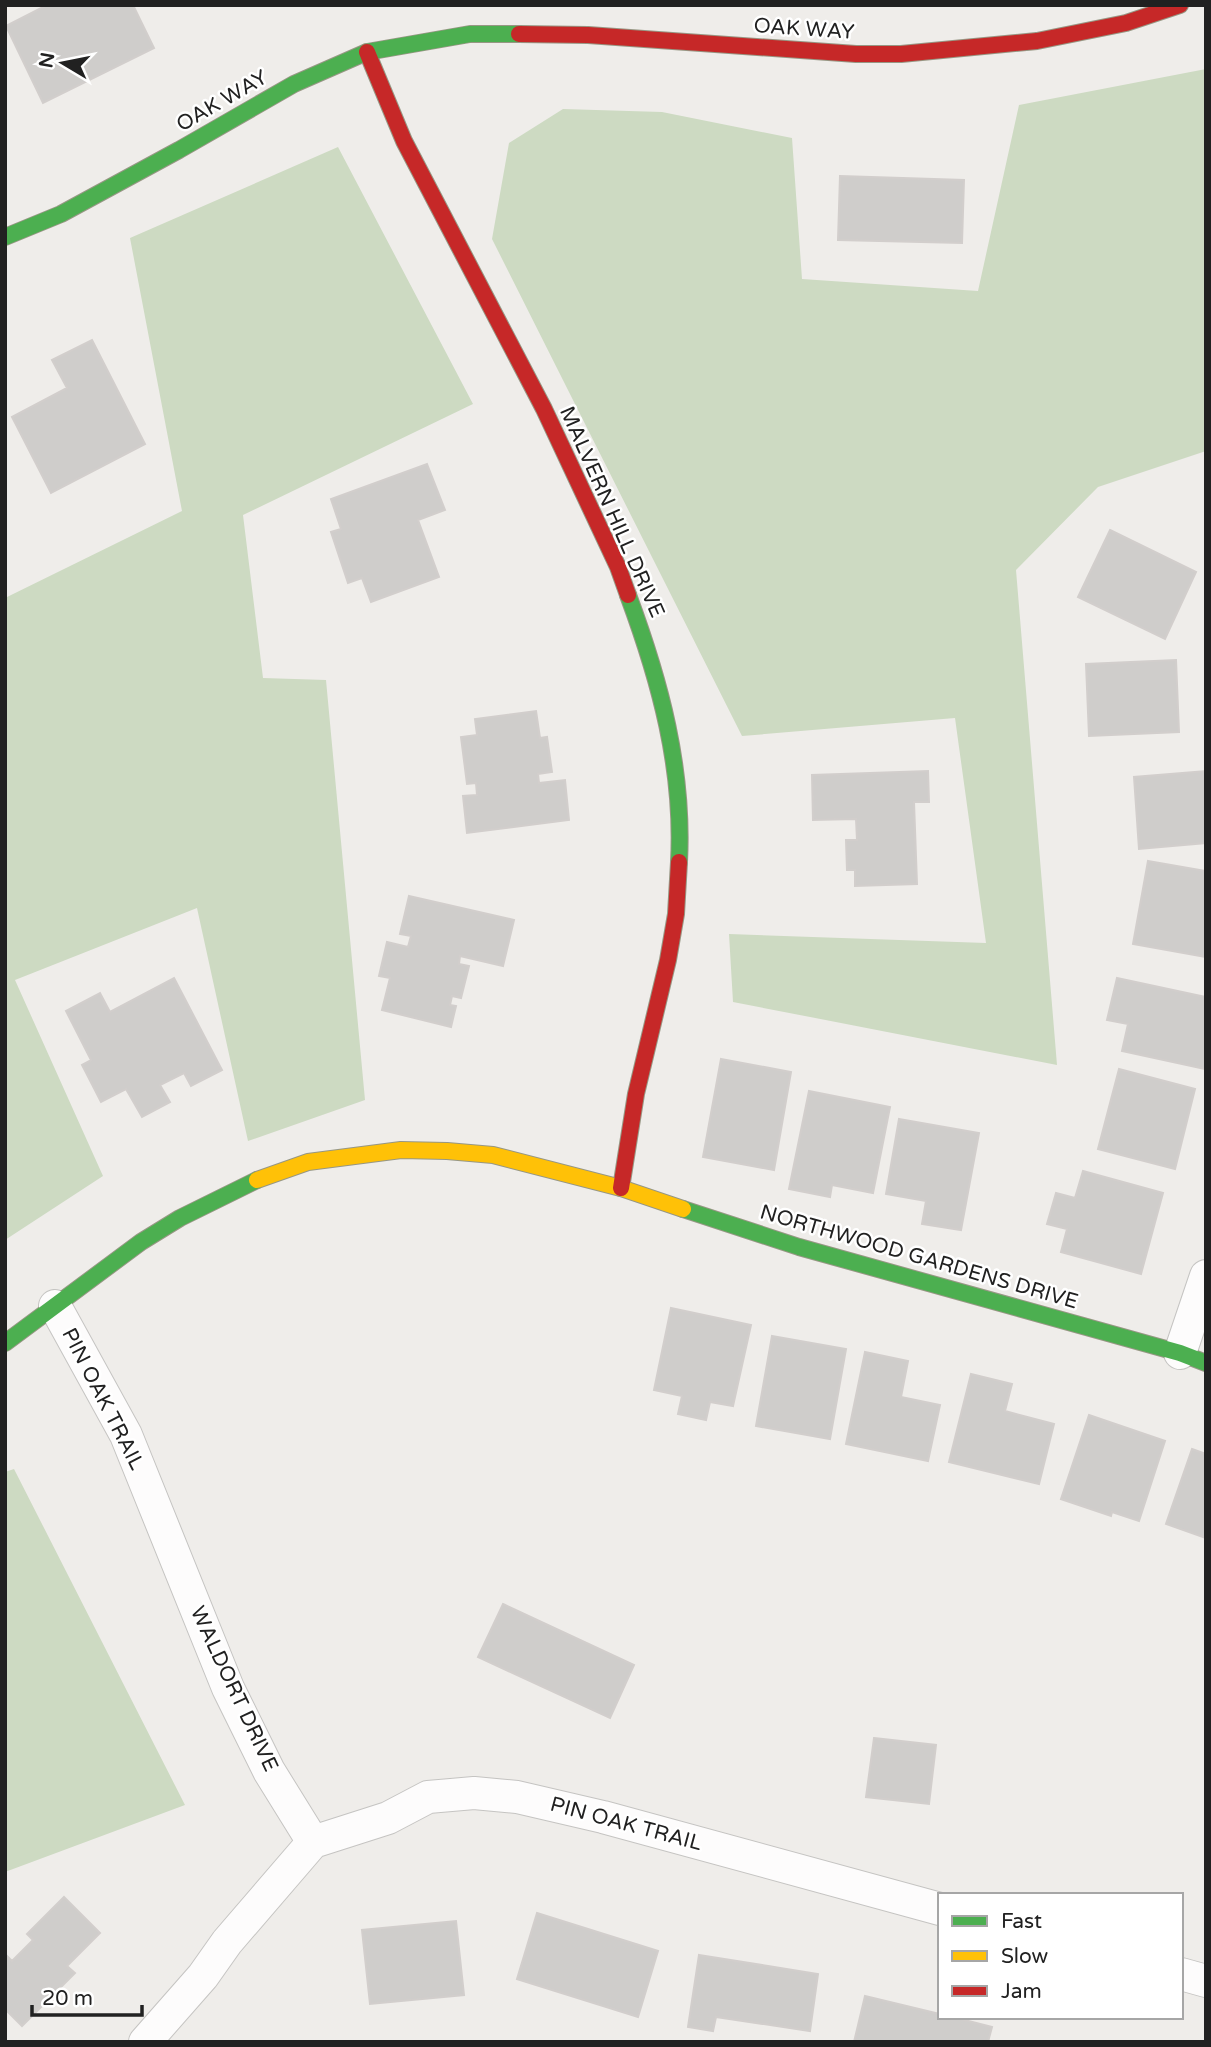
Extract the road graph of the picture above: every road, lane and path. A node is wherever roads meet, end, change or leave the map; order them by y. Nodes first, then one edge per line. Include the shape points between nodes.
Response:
1 (1180, 5) edge
2 (367, 52) junction
3 (5, 237) edge
4 (621, 1188) junction
5 (1206, 1276) edge
6 (55, 1306) junction
7 (5, 1343) edge
8 (1193, 1358) edge
9 (165, 1531) joint
10 (313, 1842) junction
11 (938, 1908) edge
12 (1183, 1975) edge
13 (1206, 1981) edge
14 (145, 2042) edge

1 - 2 street, OAK WAY via 1126,23 1037,41 901,54 588,34 470,34
2 - 3 street, OAK WAY via 294,84 72,208
2 - 4 street, MALVERN HILL DRIVE via 404,141 544,408 618,567 649,651 671,737 681,825 676,915 636,1094
4 - 6 street, NORTHWOOD GARDENS DRIVE via 494,1155 458,1152 401,1150 308,1162 264,1177 180,1218
4 - 8 street, NORTHWOOD GARDENS DRIVE via 799,1247
5 - 8 street
6 - 7 street, NORTHWOOD GARDENS DRIVE
6 - 9 street, PIN OAK TRAIL via 126,1435
9 - 10 street, WALDORT DRIVE via 228,1688 269,1771
10 - 11 street, PIN OAK TRAIL via 388,1818 428,1797 474,1793 517,1797
10 - 14 street
12 - 13 street

